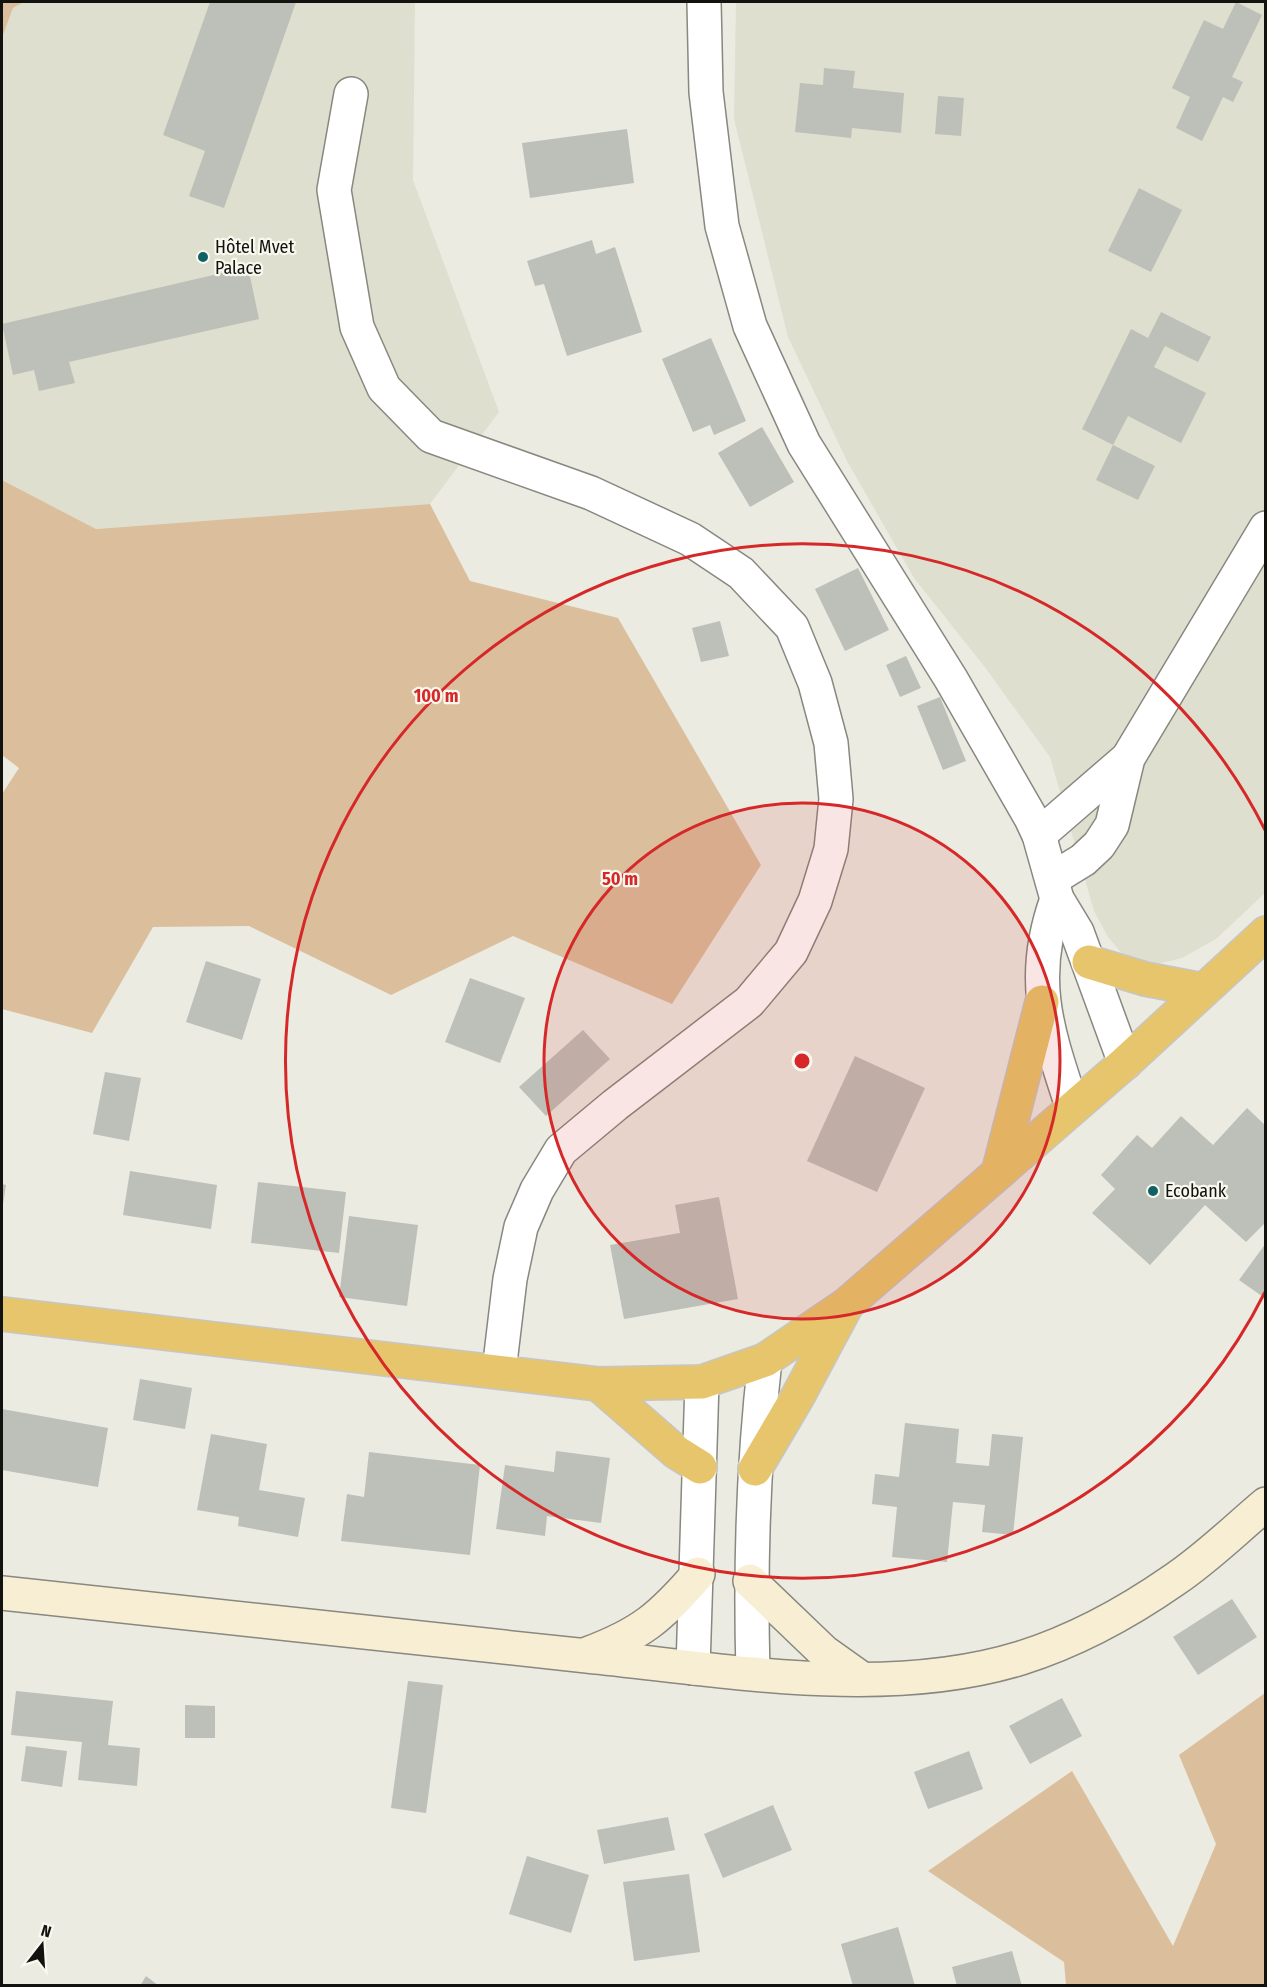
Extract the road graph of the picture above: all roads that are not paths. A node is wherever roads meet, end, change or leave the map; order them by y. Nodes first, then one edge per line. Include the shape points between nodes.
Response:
1 (704, 2) edge
2 (351, 94) dead end
3 (1266, 528) edge
4 (1128, 758) junction
5 (1039, 835) junction
6 (1054, 889) junction
7 (1266, 933) edge
8 (1089, 962) junction
9 (1203, 990) junction
10 (1042, 1002) junction
11 (1125, 1063) junction
12 (1072, 1106) junction
13 (999, 1170) junction
14 (846, 1305) junction
15 (2, 1314) edge
16 (765, 1360) junction
17 (499, 1371) junction
18 (702, 1382) junction
19 (598, 1384) junction
20 (700, 1467) junction
21 (755, 1469) junction
22 (1266, 1504) edge
23 (698, 1574) junction
24 (750, 1581) junction
25 (2, 1593) edge
26 (582, 1655) junction
27 (693, 1668) junction
28 (753, 1672) junction
29 (862, 1680) junction

1 - 5 street via 706,92 722,226 750,326 804,444 951,679
2 - 17 street via 334,190 357,327 384,388 431,436 591,494 690,538 741,573 792,627 815,683 831,743 836,799 831,849 815,901 791,952 749,1002 561,1150 521,1227 510,1279
3 - 4 street
4 - 5 street
4 - 6 street via 1112,825 1100,845
5 - 6 street
6 - 8 street
6 - 10 street via 1045,941
7 - 9 highway
8 - 9 highway via 1145,979
8 - 11 street
9 - 11 highway
10 - 12 street
10 - 13 highway
11 - 12 highway
12 - 13 highway
13 - 14 highway
14 - 16 highway
14 - 21 highway
15 - 17 highway
16 - 18 highway
16 - 21 street
17 - 19 highway
18 - 19 highway
18 - 20 street
19 - 20 highway via 676,1452
20 - 23 street
21 - 24 street
22 - 29 street via 1176,1580 1107,1622 1067,1640 974,1670 921,1678
23 - 26 street via 655,1620 626,1640
23 - 27 street
24 - 28 street
24 - 29 street via 824,1652
25 - 26 street
26 - 27 street
27 - 28 street
28 - 29 street

